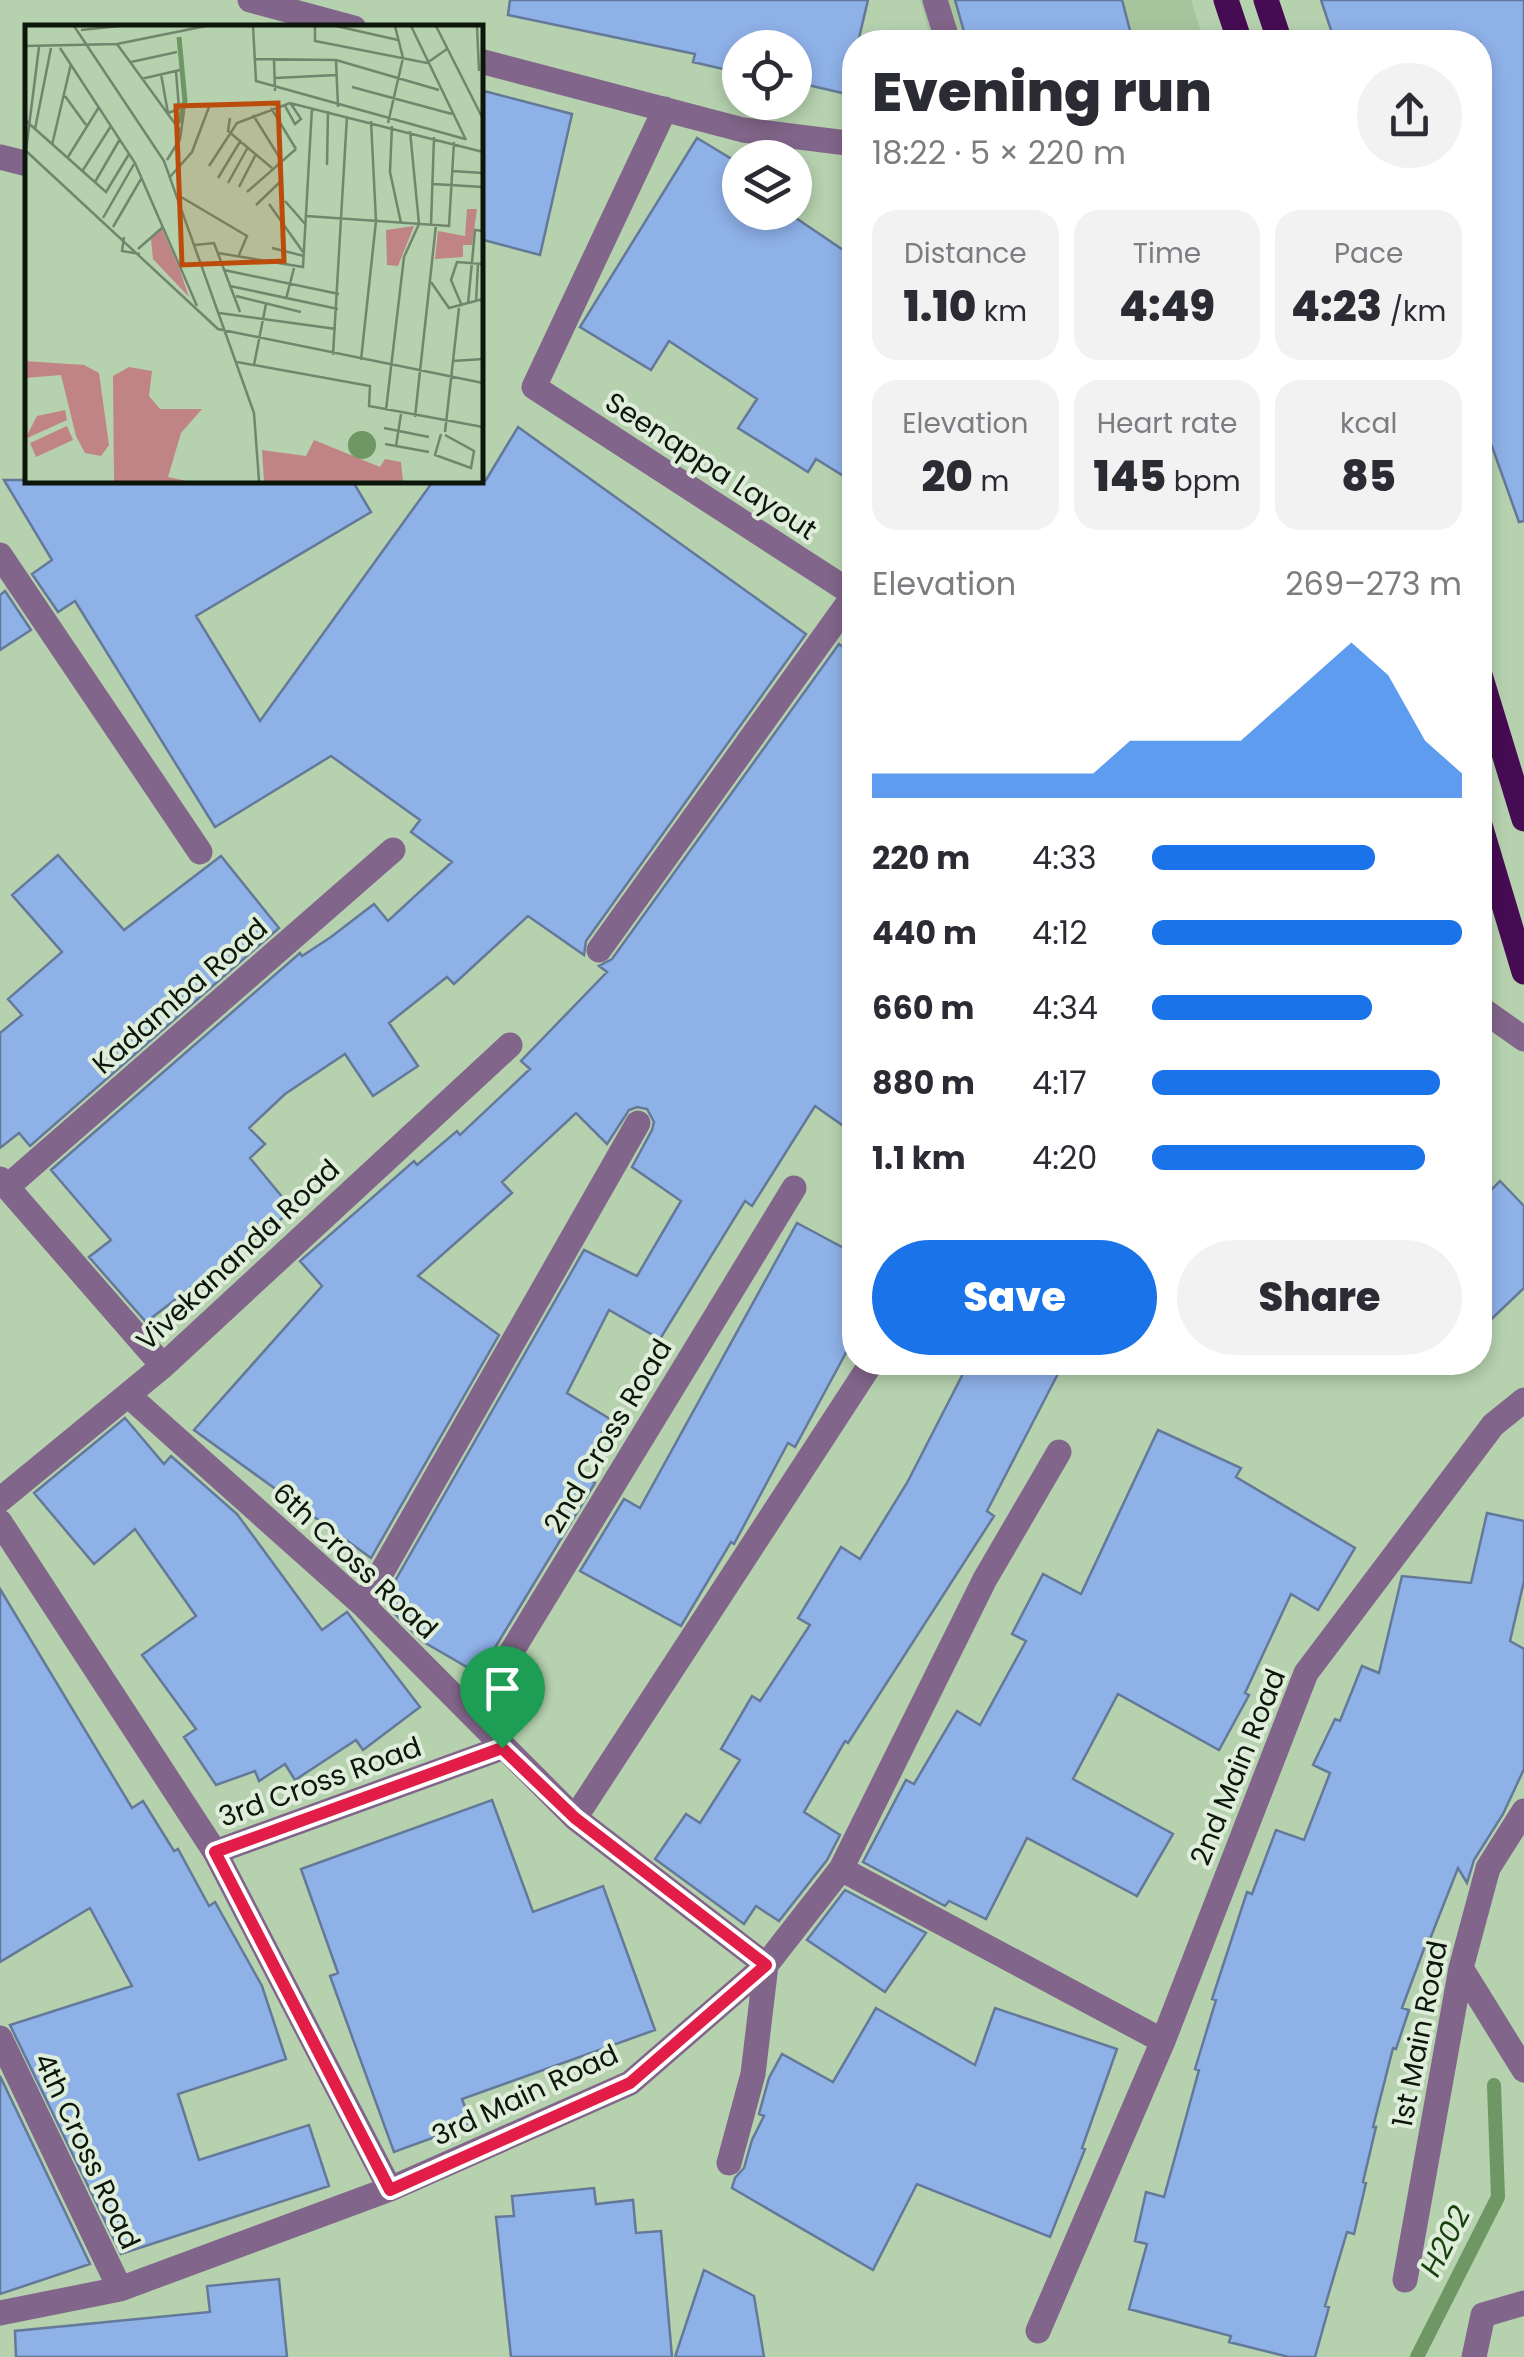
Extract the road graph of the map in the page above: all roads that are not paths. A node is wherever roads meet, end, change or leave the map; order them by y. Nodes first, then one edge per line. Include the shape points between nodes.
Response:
1 (250, 0) edge
2 (934, 0) edge
3 (1226, 0) edge
4 (1266, 0) edge
5 (343, 25) edge
6 (944, 30) edge
7 (1236, 30) edge
8 (1276, 30) edge
9 (482, 61) edge
10 (665, 110) junction
11 (842, 142) edge
12 (0, 156) edge
13 (25, 163) edge
14 (0, 554) edge
15 (842, 587) edge
16 (842, 613) edge
17 (1492, 714) edge
18 (1524, 819) edge
19 (392, 850) dead end
20 (200, 852) dead end
21 (1492, 865) edge
22 (599, 950) dead end
23 (1524, 972) edge
24 (1492, 1016) edge
25 (1524, 1039) edge
26 (510, 1045) dead end
27 (638, 1124) dead end
28 (4, 1182) edge
29 (794, 1188) dead end
30 (162, 1366) junction
31 (864, 1375) edge
32 (129, 1396) junction
33 (1524, 1400) edge
34 (1060, 1452) dead end
35 (0, 1500) edge
36 (0, 1522) edge
37 (363, 1605) junction
38 (473, 1714) junction
39 (502, 1748) junction
40 (1524, 1811) edge
41 (575, 1818) junction
42 (215, 1852) junction
43 (841, 1869) junction
44 (766, 1965) junction
45 (1461, 1968) junction
46 (0, 2038) edge
47 (1163, 2041) junction
48 (1524, 2070) edge
49 (729, 2163) dead end
50 (390, 2190) junction
51 (1405, 2280) dead end
52 (120, 2289) junction
53 (1524, 2303) edge
54 (0, 2312) edge
55 (1038, 2331) dead end
56 (1474, 2357) edge

1 - 5 street
2 - 6 street
3 - 7 main road
4 - 8 main road
9 - 10 street
10 - 11 street via 743,130
10 - 15 street, Seenappa Layout via 534,387
12 - 13 street
14 - 20 street
16 - 22 street
17 - 18 main road
19 - 28 street, Kadamba Road
21 - 23 main road
24 - 25 street
26 - 30 street, Vivekananda Road
27 - 37 street
28 - 30 street
29 - 38 street, 2nd Cross Road
30 - 32 street, Vivekananda Road
31 - 41 street
32 - 35 street, Vivekananda Road
32 - 37 street, 6th Cross Road
33 - 47 street, 2nd Main Road via 1493,1425 1306,1673
34 - 43 street, 3rd Main Road via 985,1579
36 - 42 street
37 - 38 street, 6th Cross Road
38 - 39 street, 6th Cross Road
39 - 41 street, 6th Cross Road
39 - 42 street, 3rd Cross Road
40 - 45 street, 1st Main Road via 1488,1868
41 - 44 street, 6th Cross Road
42 - 50 street
43 - 44 street, 3rd Main Road
43 - 47 street
44 - 49 street via 753,2074
44 - 50 street, 3rd Main Road via 630,2083
45 - 48 street
45 - 51 street, 1st Main Road
46 - 52 street, 4th Cross Road
47 - 55 street, 2nd Main Road
50 - 52 street, 3rd Main Road
52 - 54 street, 3rd Main Road
53 - 56 street via 1483,2315

